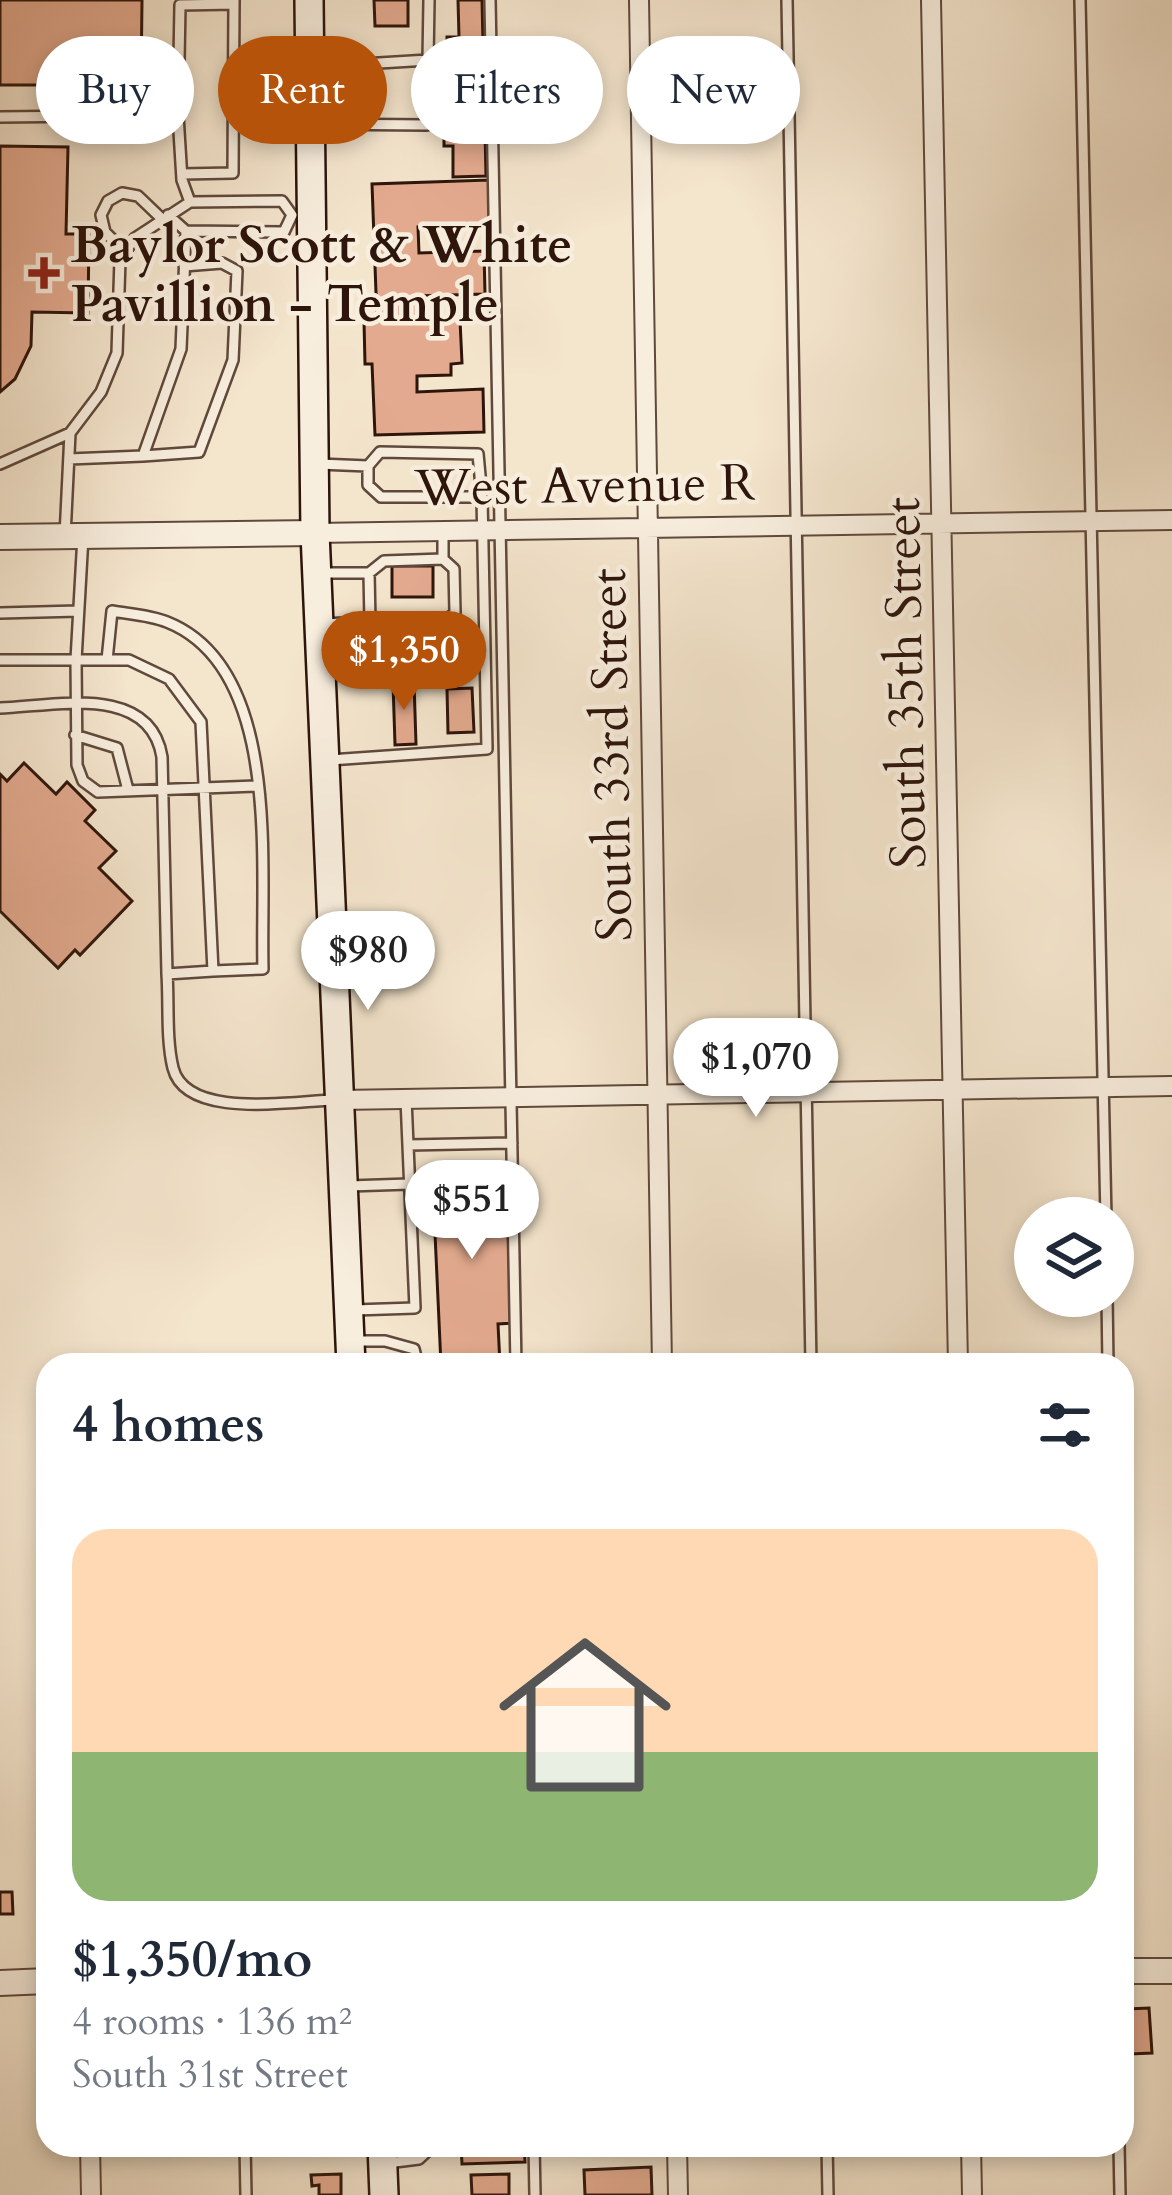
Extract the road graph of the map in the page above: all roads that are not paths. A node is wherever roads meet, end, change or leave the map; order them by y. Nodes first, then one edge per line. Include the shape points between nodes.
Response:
1 (309, 0) edge
2 (429, 0) edge
3 (490, 0) edge
4 (639, 0) edge
5 (787, 0) edge
6 (932, 0) edge
7 (1080, 0) edge
8 (234, 2) edge
9 (179, 36) edge
10 (310, 36) edge
11 (428, 36) edge
12 (0, 117) edge
13 (36, 117) edge
14 (180, 144) edge
15 (308, 144) edge
16 (182, 175) junction
17 (190, 202) junction
18 (302, 214) junction
19 (165, 217) junction
20 (185, 231) junction
21 (125, 252) junction
22 (184, 266) junction
23 (70, 433) junction
24 (143, 456) junction
25 (69, 459) junction
26 (0, 464) edge
27 (314, 464) junction
28 (368, 466) junction
29 (482, 497) junction
30 (1172, 520) edge
31 (1092, 523) junction
32 (649, 526) junction
33 (797, 526) junction
34 (944, 527) junction
35 (492, 529) junction
36 (443, 530) junction
37 (315, 533) junction
38 (74, 536) junction
39 (0, 537) edge
40 (443, 559) junction
41 (316, 573) junction
42 (369, 574) junction
43 (78, 611) junction
44 (0, 613) edge
45 (370, 622) junction
46 (319, 624) junction
47 (485, 656) junction
48 (0, 660) edge
49 (76, 660) junction
50 (107, 660) junction
51 (320, 663) junction
52 (76, 705) junction
53 (0, 707) edge
54 (76, 735) junction
55 (325, 760) junction
56 (257, 787) junction
57 (206, 788) junction
58 (128, 790) junction
59 (162, 790) junction
60 (213, 971) junction
61 (167, 974) junction
62 (1172, 1086) edge
63 (1104, 1087) junction
64 (954, 1090) junction
65 (808, 1092) junction
66 (658, 1095) junction
67 (511, 1097) junction
68 (406, 1099) junction
69 (340, 1100) junction
70 (512, 1143) junction
71 (408, 1145) junction
72 (410, 1184) junction
73 (344, 1186) junction
74 (1106, 1197) edge
75 (349, 1310) junction
76 (1107, 1317) edge
77 (351, 1353) edge
78 (415, 1353) edge
79 (516, 1353) edge
80 (662, 1353) edge
81 (811, 1353) edge
82 (958, 1353) edge
83 (1108, 1353) edge
84 (1134, 1971) edge
85 (1172, 1971) edge
86 (36, 1982) edge
87 (0, 1983) edge
88 (90, 2157) edge
89 (245, 2157) edge
90 (382, 2157) edge
91 (534, 2157) edge
92 (677, 2157) edge
93 (826, 2157) edge
94 (971, 2157) edge
95 (1119, 2157) edge
96 (91, 2195) edge
97 (246, 2195) edge
98 (384, 2195) edge
99 (536, 2195) edge
100 (678, 2195) edge
101 (828, 2195) edge
102 (972, 2195) edge
103 (1120, 2195) edge

1 - 10 main road
2 - 11 lane
3 - 35 lane
4 - 32 street, South 33rd Street
5 - 33 lane
6 - 34 street, South 35th Street
7 - 31 lane
8 - 9 lane via 180,4
8 - 16 lane via 233,173
12 - 13 lane
14 - 16 lane
15 - 18 main road
16 - 17 lane
17 - 18 lane via 282,201
17 - 19 lane
18 - 20 lane via 284,232
18 - 27 main road
19 - 20 lane
19 - 21 lane
19 - 21 lane via 138,196 108,201 105,232
20 - 22 lane
21 - 23 lane via 117,353
22 - 24 lane via 182,349
22 - 24 lane via 222,263 237,271 233,360 199,452
23 - 25 lane
23 - 26 lane
24 - 25 lane
25 - 38 lane
27 - 28 lane
27 - 37 main road
28 - 29 lane via 368,485 381,497
28 - 29 lane via 380,452 478,454
29 - 35 lane
30 - 31 street, West Avenue R
31 - 34 street, West Avenue R
31 - 63 lane
32 - 33 street, West Avenue R
32 - 35 street, West Avenue R
32 - 66 street, South 33rd Street
33 - 34 street, West Avenue R
33 - 65 lane
34 - 64 street, South 35th Street
35 - 36 street, West Avenue R
35 - 47 lane
35 - 67 lane
36 - 37 street, West Avenue R
36 - 40 lane
37 - 38 street, West Avenue R
37 - 41 main road
38 - 39 street, West Avenue R
38 - 43 lane
40 - 42 lane via 384,561
40 - 45 lane via 454,569 455,614
41 - 42 lane
41 - 46 main road
42 - 45 lane
43 - 44 lane
43 - 49 lane
45 - 46 lane
46 - 51 main road
47 - 51 lane
47 - 55 lane via 483,753
48 - 49 lane
49 - 50 lane
49 - 52 lane
50 - 56 lane via 112,611 168,622 198,642 247,711
50 - 57 lane via 129,660 169,679 201,722
51 - 55 main road
52 - 53 lane
52 - 54 lane
52 - 59 lane via 120,707 148,721 160,743
54 - 58 lane via 117,748
54 - 58 lane via 83,781 98,792
55 - 69 main road
56 - 57 lane
56 - 60 lane via 263,969
57 - 59 lane
57 - 60 lane
58 - 59 lane
59 - 61 lane
60 - 61 lane
61 - 69 lane via 173,1071 192,1096 218,1103
62 - 63 street
63 - 64 street
63 - 74 lane
64 - 65 street
64 - 82 street, South 35th Street
65 - 66 street
65 - 81 lane
66 - 67 street
66 - 80 street, South 33rd Street
67 - 68 street
67 - 70 lane
68 - 69 street
68 - 71 lane
69 - 73 main road
70 - 71 lane
70 - 79 lane
71 - 72 lane
72 - 73 lane
72 - 75 lane via 415,1308
73 - 75 main road
75 - 77 main road
76 - 83 lane
77 - 78 lane via 403,1343
84 - 85 street
86 - 87 street
88 - 96 street
89 - 97 lane
90 - 98 main road
91 - 99 lane
92 - 100 street
93 - 101 lane
94 - 102 street
95 - 103 lane

